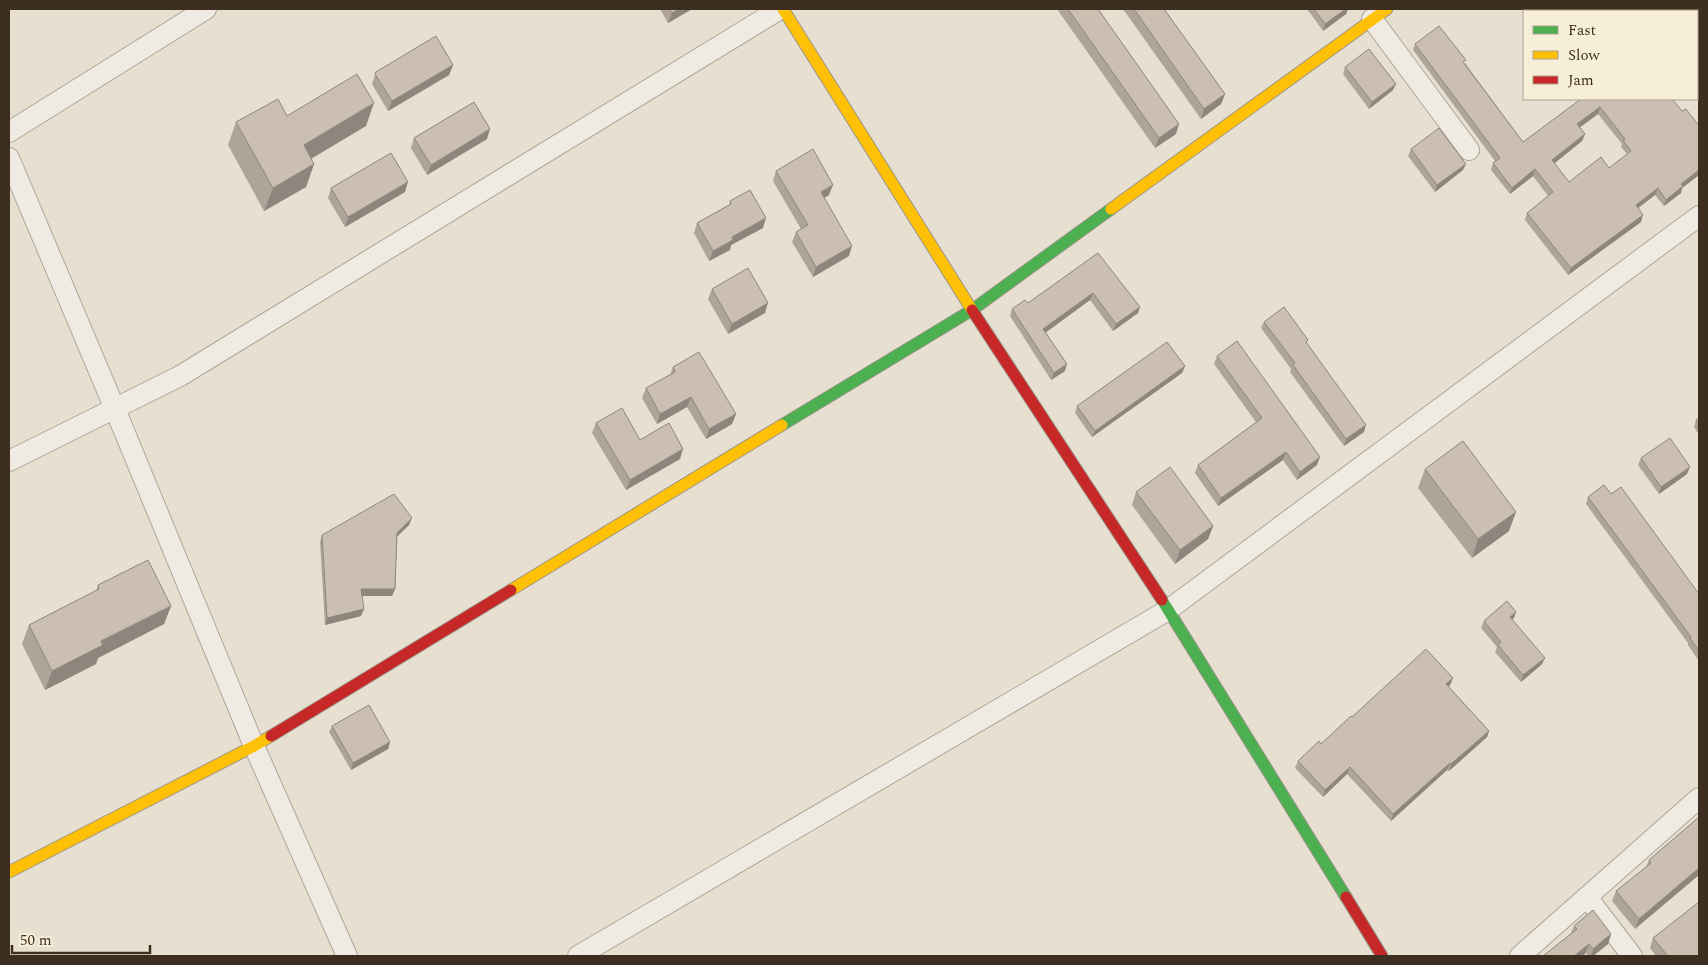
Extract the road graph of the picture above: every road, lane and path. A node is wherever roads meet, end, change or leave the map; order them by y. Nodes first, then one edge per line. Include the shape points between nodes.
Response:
1 (206, 9) edge
2 (781, 9) edge
3 (1380, 14) edge
4 (9, 132) edge
5 (1469, 150) dead end
6 (9, 158) edge
7 (1699, 216) edge
8 (972, 310) junction
9 (115, 409) junction
10 (9, 461) edge
11 (1168, 610) junction
12 (254, 746) junction
13 (1699, 798) edge
14 (9, 872) edge
15 (1587, 897) junction
16 (347, 956) edge
17 (578, 956) edge
18 (1382, 956) edge
19 (1520, 956) edge
20 (1630, 956) edge

1 - 4 street
2 - 8 street
2 - 9 street via 180,376
3 - 5 street
3 - 8 street
6 - 9 street
7 - 11 street
8 - 11 street
8 - 12 street
9 - 10 street
9 - 12 street
11 - 17 street
11 - 18 street
12 - 14 street
12 - 16 street
13 - 15 street
15 - 19 street
15 - 20 street

